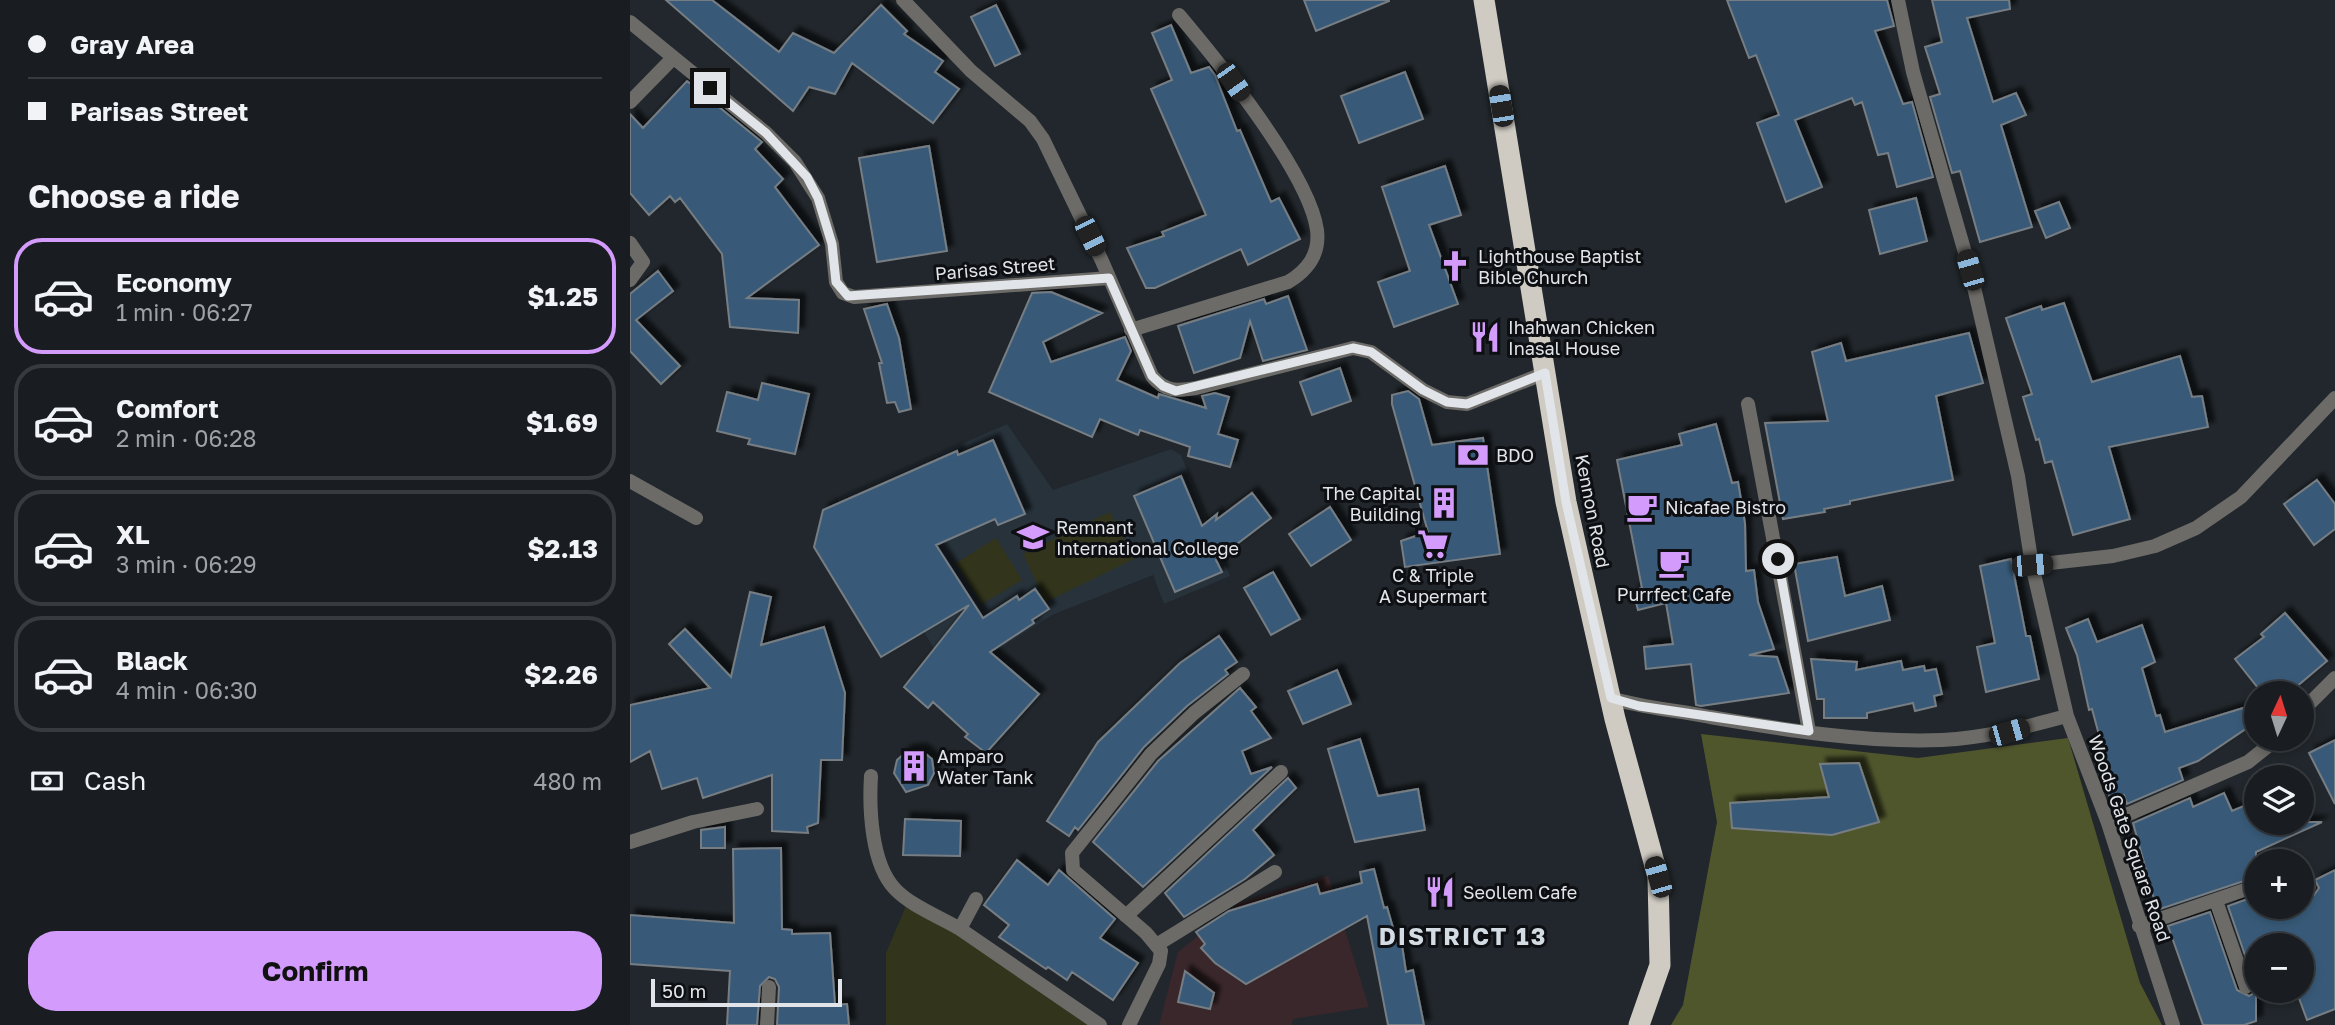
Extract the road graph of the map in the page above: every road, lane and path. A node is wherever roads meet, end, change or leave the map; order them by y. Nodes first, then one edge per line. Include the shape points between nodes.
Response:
1 (903, 0) edge
2 (1898, 0) edge
3 (1484, 1) edge
4 (1180, 15) dead end
5 (630, 22) edge
6 (673, 58) junction
7 (630, 102) edge
8 (630, 243) edge
9 (1109, 278) junction
10 (630, 280) edge
11 (1131, 330) junction
12 (1545, 373) junction
13 (2335, 398) edge
14 (1748, 404) dead end
15 (630, 481) edge
16 (696, 518) dead end
17 (2032, 565) junction
18 (1243, 674) dead end
19 (2335, 678) edge
20 (1611, 698) junction
21 (2314, 699) edge
22 (1639, 706) junction
23 (2067, 716) junction
24 (1615, 719) junction
25 (1809, 731) junction
26 (2262, 751) edge
27 (1281, 772) dead end
28 (871, 776) dead end
29 (757, 809) dead end
30 (2108, 824) junction
31 (630, 842) edge
32 (1275, 872) dead end
33 (2244, 890) edge
34 (976, 899) dead end
35 (2216, 901) junction
36 (1126, 916) junction
37 (2139, 926) junction
38 (960, 929) junction
39 (1158, 944) junction
40 (2244, 981) edge
41 (769, 987) dead end
42 (767, 1025) edge
43 (1101, 1025) edge
44 (1129, 1025) edge
45 (1639, 1025) edge
46 (2173, 1025) edge

1 - 9 street via 971,71 1030,121 1043,139
2 - 17 street, Woods Gate Square Road via 1913,72 1970,270 2018,475
3 - 12 highway, Kennon Road
4 - 11 street via 1233,82 1289,167 1314,217 1317,245 1305,272 1289,282
5 - 6 street
6 - 7 street
6 - 9 street, Parisas Street via 766,133 807,177 832,244 836,282 848,296
8 - 10 street via 643,262
9 - 11 street
11 - 12 street via 1152,376 1176,391 1353,348 1371,352 1447,402 1467,404
12 - 20 highway, Kennon Road via 1566,502
13 - 17 street via 2242,497 2196,528 2155,546 2113,556
14 - 25 street
15 - 16 street
17 - 23 street, Woods Gate Square Road
18 - 36 street via 1151,754 1072,853 1073,870
19 - 21 street
20 - 22 street
20 - 24 highway, Kennon Road
22 - 24 street
22 - 25 street
23 - 25 street via 2009,732 1942,740
23 - 30 street, Woods Gate Square Road
24 - 45 highway, Kennon Road via 1658,877 1660,965
26 - 30 street via 2248,762
27 - 36 street
28 - 38 street via 869,808 886,875 896,890
29 - 31 street
30 - 37 street, Woods Gate Square Road
32 - 39 street
33 - 35 street
34 - 38 street
35 - 37 street
35 - 40 street
36 - 39 street
37 - 46 street, Woods Gate Square Road
38 - 43 street
39 - 44 street via 1159,964
41 - 42 street

